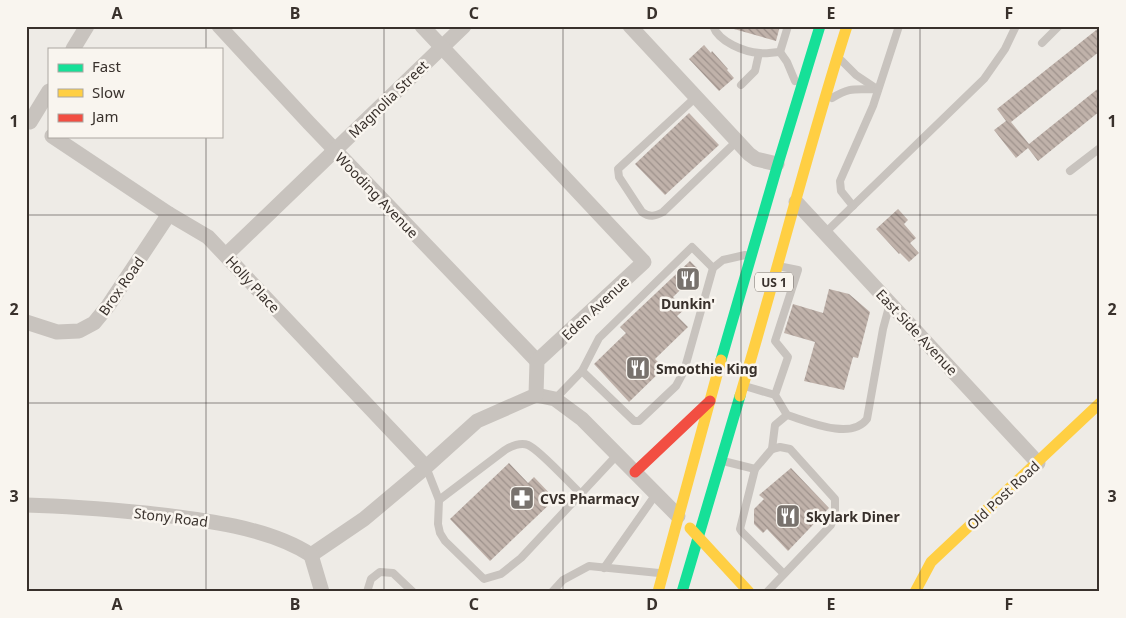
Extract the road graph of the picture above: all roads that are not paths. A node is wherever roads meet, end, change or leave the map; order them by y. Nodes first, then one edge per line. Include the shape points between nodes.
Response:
1 (87, 26) edge
2 (219, 26) edge
3 (422, 26) edge
4 (464, 26) edge
5 (630, 26) edge
6 (714, 26) edge
7 (788, 26) edge
8 (820, 26) edge
9 (847, 26) edge
10 (899, 26) edge
11 (1016, 26) edge
12 (1059, 26) edge
13 (1042, 43) dead end
14 (442, 47) junction
15 (74, 48) edge
16 (780, 52) junction
17 (759, 53) junction
18 (838, 55) junction
19 (741, 85) dead end
20 (877, 89) junction
21 (48, 91) edge
22 (799, 92) junction
23 (696, 97) junction
24 (822, 104) junction
25 (28, 121) edge
26 (48, 134) edge
27 (55, 138) edge
28 (737, 141) junction
29 (1100, 148) edge
30 (334, 150) junction
31 (777, 164) junction
32 (1070, 171) dead end
33 (796, 202) junction
34 (853, 206) junction
35 (170, 214) junction
36 (825, 233) junction
37 (752, 254) junction
38 (226, 255) junction
39 (779, 266) junction
40 (713, 268) junction
41 (890, 303) junction
42 (26, 322) edge
43 (537, 361) junction
44 (582, 371) junction
45 (744, 386) junction
46 (536, 395) junction
47 (775, 395) junction
48 (555, 399) junction
49 (711, 400) junction
50 (1100, 403) edge
51 (787, 415) junction
52 (772, 449) junction
53 (618, 455) junction
54 (722, 460) junction
55 (1038, 463) junction
56 (426, 468) junction
57 (755, 469) junction
58 (635, 472) junction
59 (656, 494) junction
60 (582, 495) junction
61 (439, 500) junction
62 (26, 504) edge
63 (678, 516) junction
64 (698, 536) junction
65 (311, 555) junction
66 (604, 568) junction
67 (783, 573) junction
68 (663, 574) junction
69 (322, 592) edge
70 (367, 592) edge
71 (413, 592) edge
72 (552, 592) edge
73 (658, 592) edge
74 (682, 592) edge
75 (749, 592) edge
76 (767, 592) edge
77 (915, 592) edge

1 - 15 street
2 - 30 street, Wooding Avenue
3 - 14 street, Eden Avenue
4 - 14 street, Magnolia Street
5 - 23 street
6 - 17 lane via 716,32 733,46
7 - 16 lane
8 - 22 main road, US 1
9 - 18 main road, US 1
10 - 20 lane
11 - 34 lane via 984,79
12 - 13 lane
14 - 30 street, Magnolia Street
14 - 43 street, Eden Avenue via 644,262
16 - 17 lane
16 - 22 lane
17 - 19 lane via 755,71
18 - 20 lane via 856,75
18 - 24 main road, US 1
20 - 24 lane via 845,90
20 - 34 lane via 873,106 840,181 841,191
21 - 25 street
22 - 31 main road, US 1
23 - 28 street
23 - 28 lane via 618,169 619,177 642,212 653,216 663,212
24 - 33 main road, US 1
25 - 26 street, Holly Place
27 - 35 street, Holly Place
28 - 31 street via 756,159
29 - 32 lane
30 - 38 street, Magnolia Street
30 - 43 street, Wooding Avenue
31 - 37 main road, US 1
33 - 36 street, East Side Avenue
33 - 39 main road, US 1
34 - 36 lane
35 - 38 street, Holly Place via 208,237
35 - 42 street, Brox Road via 94,323 79,331 57,332
36 - 41 street, East Side Avenue
37 - 40 lane via 723,260
37 - 49 main road, US 1
38 - 56 street, Holly Place
39 - 45 main road, US 1
39 - 47 lane via 798,270 775,341 788,357
40 - 44 lane via 692,247 599,338
40 - 44 lane via 684,371 676,386 639,421 634,421
41 - 51 lane via 867,419 863,424 846,430
41 - 55 street, East Side Avenue
43 - 46 street
44 - 48 lane
45 - 47 lane
45 - 54 main road, US 1
46 - 48 street
46 - 56 street via 477,421
47 - 51 lane
48 - 53 street via 582,419
49 - 58 main road
49 - 63 main road, US 1
50 - 55 main road, Old Post Road
51 - 52 lane via 775,425
52 - 57 lane
52 - 67 lane via 780,446 790,449 835,499 836,507 831,525
53 - 58 street
53 - 60 lane
54 - 57 lane
54 - 64 main road, US 1
55 - 77 main road, Old Post Road via 931,562
56 - 61 lane
56 - 65 street via 364,519
57 - 67 lane via 740,529
58 - 59 street
59 - 63 street
59 - 66 lane
60 - 61 lane via 543,457 522,444 505,450
60 - 61 lane via 521,558 501,574 484,579 440,533
62 - 65 street, Stony Road via 200,519 279,538
63 - 64 main road
63 - 68 main road, US 1
64 - 74 main road, US 1
64 - 75 main road
65 - 69 street
66 - 68 lane
66 - 72 lane via 590,566 563,580
67 - 76 lane
68 - 73 main road, US 1
70 - 71 lane via 371,579 380,572 393,573

